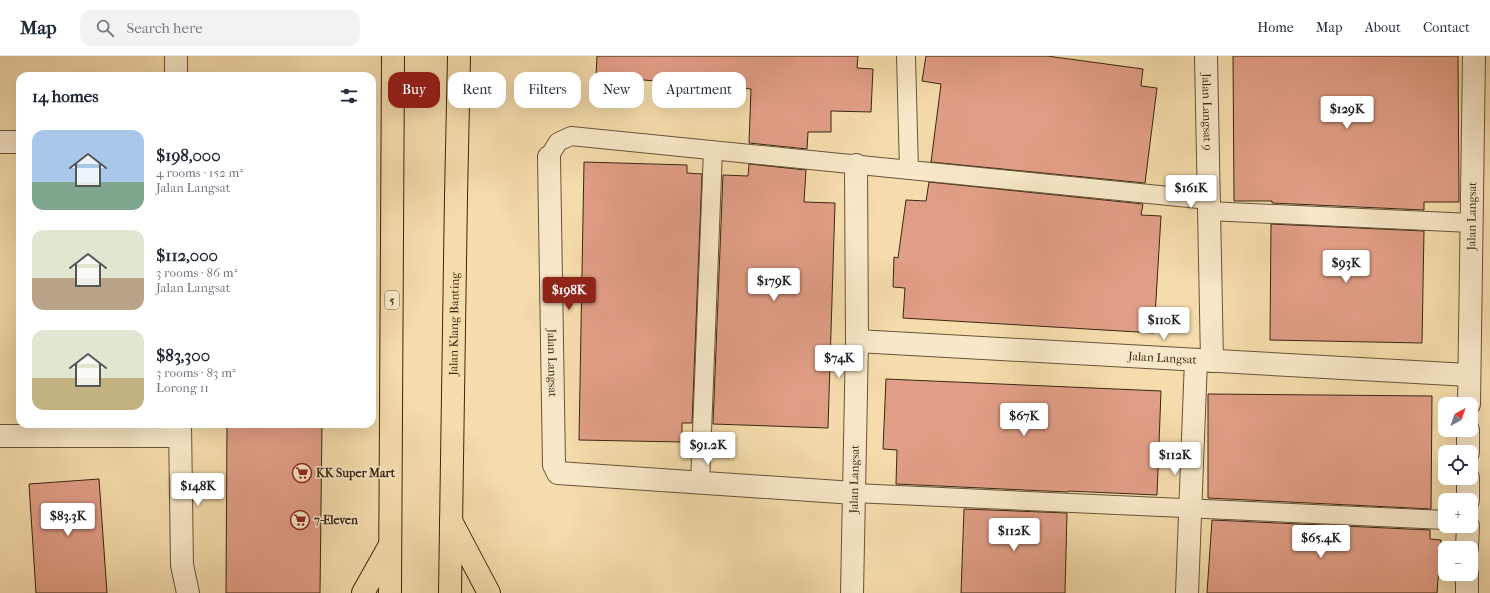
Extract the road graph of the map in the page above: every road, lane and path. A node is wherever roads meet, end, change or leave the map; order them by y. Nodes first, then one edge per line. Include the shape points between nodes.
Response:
1 (176, 56) edge
2 (394, 56) edge
3 (459, 56) edge
4 (906, 56) edge
5 (1206, 56) edge
6 (1474, 56) edge
7 (176, 72) edge
8 (0, 142) edge
9 (16, 142) edge
10 (713, 150) junction
11 (550, 156) joint
12 (856, 165) junction
13 (909, 170) junction
14 (1209, 205) junction
15 (1472, 223) junction
16 (857, 342) junction
17 (1204, 361) junction
18 (1469, 375) junction
19 (1469, 397) edge
20 (180, 430) edge
21 (0, 436) edge
22 (700, 483) junction
23 (854, 493) junction
24 (1190, 508) junction
25 (450, 518) junction
26 (1438, 520) edge
27 (390, 545) junction
28 (1467, 581) edge
29 (188, 593) edge
30 (363, 593) edge
31 (390, 593) edge
32 (450, 593) edge
33 (489, 593) edge
34 (852, 593) edge
35 (1187, 593) edge
36 (1467, 593) edge

1 - 7 street
2 - 27 highway, 5
3 - 25 highway, Jalan Klang Banting
4 - 13 lane
5 - 14 street, Jalan Langsat 9
6 - 15 street, Jalan Langsat
8 - 9 street
10 - 11 lane via 571,136 558,142
10 - 12 lane
10 - 22 lane
11 - 22 street, Jalan Langsat via 554,465 558,473
12 - 13 lane
12 - 16 street, Jalan Langsat
13 - 14 lane
14 - 15 lane
14 - 17 street, Jalan Langsat 9
15 - 18 street, Jalan Langsat
16 - 17 street, Jalan Langsat
16 - 23 street, Jalan Langsat
17 - 18 street, Jalan Langsat
17 - 24 street, Jalan Langsat 9
18 - 19 street, Jalan Langsat
20 - 21 street
20 - 29 street via 182,565
22 - 23 street
23 - 24 lane
23 - 34 street, Jalan Langsat
24 - 26 lane
24 - 35 street, Jalan Langsat 9
25 - 32 highway, Jalan Klang Banting
25 - 33 highway
27 - 30 highway
27 - 31 highway, 5
28 - 36 street

